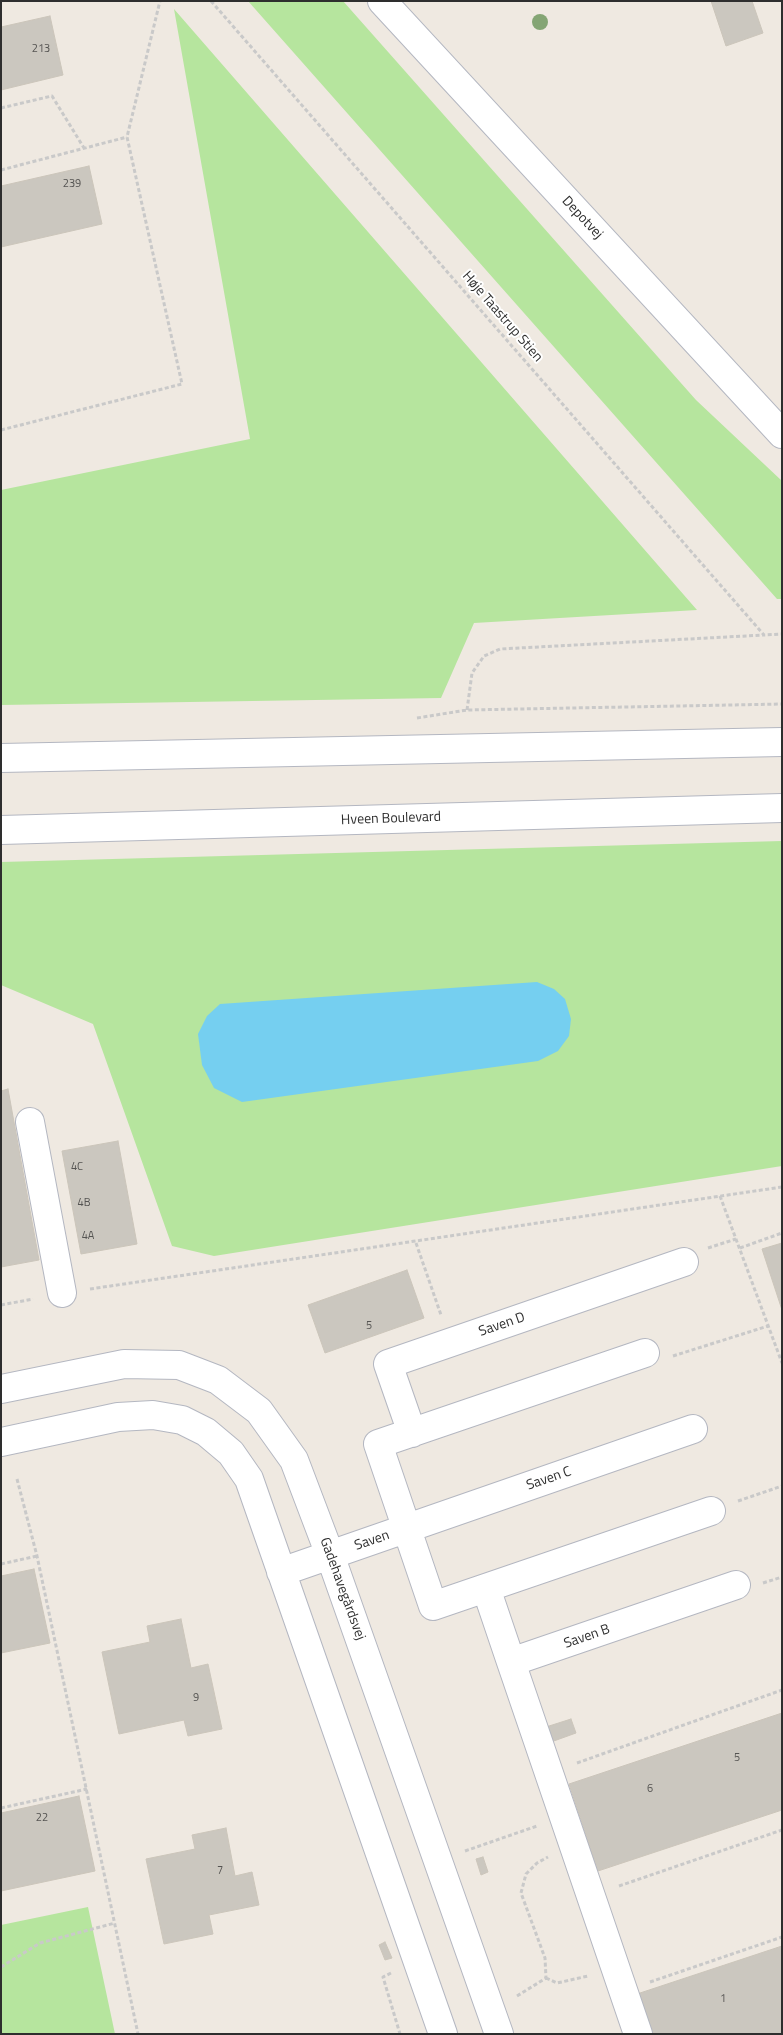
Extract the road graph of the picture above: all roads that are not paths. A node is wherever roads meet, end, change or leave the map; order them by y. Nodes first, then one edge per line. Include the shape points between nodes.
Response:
1 (382, 1) edge
2 (782, 434) edge
3 (782, 742) edge
4 (1, 758) edge
5 (782, 808) edge
6 (1, 830) edge
7 (30, 1122) dead end
8 (684, 1262) dead end
9 (62, 1293) road end
10 (645, 1353) road end
11 (1, 1390) edge
12 (693, 1428) dead end
13 (412, 1433) junction
14 (1, 1442) edge
15 (711, 1511) road end
16 (406, 1529) junction
17 (330, 1555) junction
18 (281, 1572) junction
19 (736, 1585) dead end
20 (486, 1588) junction
21 (511, 1662) junction
22 (443, 2034) edge
23 (499, 2034) edge
24 (638, 2034) edge

1 - 2 street, Depotvej
3 - 4 street
5 - 6 street, Hveen Boulevard
7 - 9 street
8 - 13 street, Saven D via 388,1364
10 - 13 street
11 - 17 street, Gadehavegårdsvej via 124,1364 179,1365 218,1380 259,1411 294,1460
12 - 16 street, Saven C
13 - 16 street via 378,1444
14 - 18 street via 118,1417 153,1415 182,1420 206,1432 231,1453 249,1480
15 - 20 street
16 - 17 street, Saven
16 - 20 street via 433,1606
17 - 18 street, Saven
17 - 23 street, Gadehavegårdsvej
18 - 22 street
19 - 21 street, Saven B
20 - 21 street
21 - 24 street

